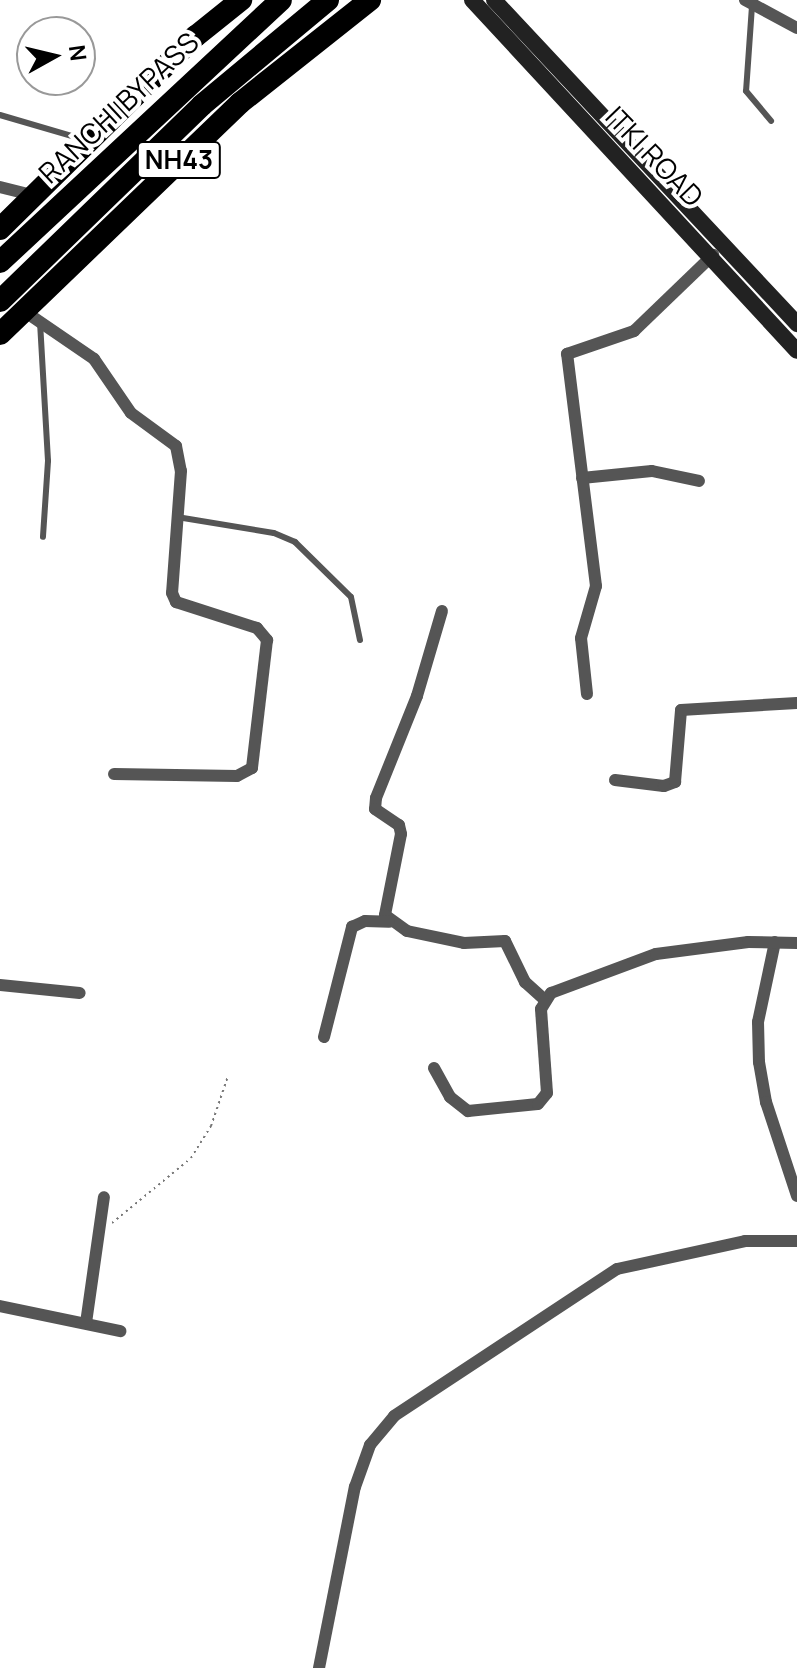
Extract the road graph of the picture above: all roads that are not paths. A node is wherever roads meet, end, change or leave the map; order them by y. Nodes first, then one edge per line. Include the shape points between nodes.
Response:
1 (241, 0) edge
2 (281, 0) edge
3 (328, 0) edge
4 (370, 0) edge
5 (472, 0) edge
6 (494, 0) edge
7 (748, 3) edge
8 (797, 28) edge
9 (0, 115) edge
10 (771, 121) dead end
11 (89, 141) junction
12 (0, 187) edge
13 (33, 195) junction
14 (0, 229) edge
15 (713, 255) junction
16 (0, 262) edge
17 (0, 301) edge
18 (32, 316) junction
19 (797, 324) edge
20 (0, 334) edge
21 (797, 351) edge
22 (582, 478) junction
23 (699, 481) dead end
24 (177, 517) junction
25 (43, 537) dead end
26 (442, 611) dead end
27 (360, 640) dead end
28 (587, 694) dead end
29 (797, 703) edge
30 (114, 774) dead end
31 (615, 780) dead end
32 (389, 922) junction
33 (775, 942) junction
34 (797, 943) edge
35 (0, 985) edge
36 (80, 993) dead end
37 (544, 999) junction
38 (324, 1037) dead end
39 (434, 1068) dead end
40 (797, 1196) edge
41 (104, 1197) dead end
42 (797, 1241) edge
43 (0, 1306) edge
44 (86, 1323) junction
45 (120, 1331) dead end
46 (319, 1668) edge

1 - 11 highway, NH43 via 196,36
2 - 16 highway, RANCHI BYPASS
3 - 17 highway, RANCHI BYPASS via 202,105
4 - 18 highway, NH43 via 240,103
5 - 15 main road, ITKI ROAD
6 - 19 main road
7 - 8 street
7 - 10 lane via 746,91
9 - 11 lane
11 - 13 highway, NH43
12 - 13 street
13 - 14 highway, NH43
15 - 21 main road, ITKI ROAD
15 - 22 street via 634,331 567,354
18 - 20 highway, NH43
18 - 24 street via 94,359 131,413 176,446 181,471
18 - 25 lane via 48,461
22 - 23 street via 652,471
22 - 28 street via 596,586 581,638
24 - 27 lane via 274,533 295,542 351,597
24 - 30 street via 176,602 257,628 267,640 255,761 237,776
26 - 32 street via 422,682 376,798 375,809 399,825 401,834 384,905
29 - 31 street via 681,710 675,782 664,786
32 - 37 street via 464,943 505,941 525,982
32 - 38 street via 365,921 352,927
33 - 34 street
33 - 37 street via 656,954
33 - 40 street via 758,1022 759,1062 774,1131
35 - 36 street
37 - 39 street via 543,1101 468,1111 450,1097
41 - 44 street
42 - 46 street via 745,1241 617,1269 394,1416 370,1445 355,1487
43 - 44 street
44 - 45 street

